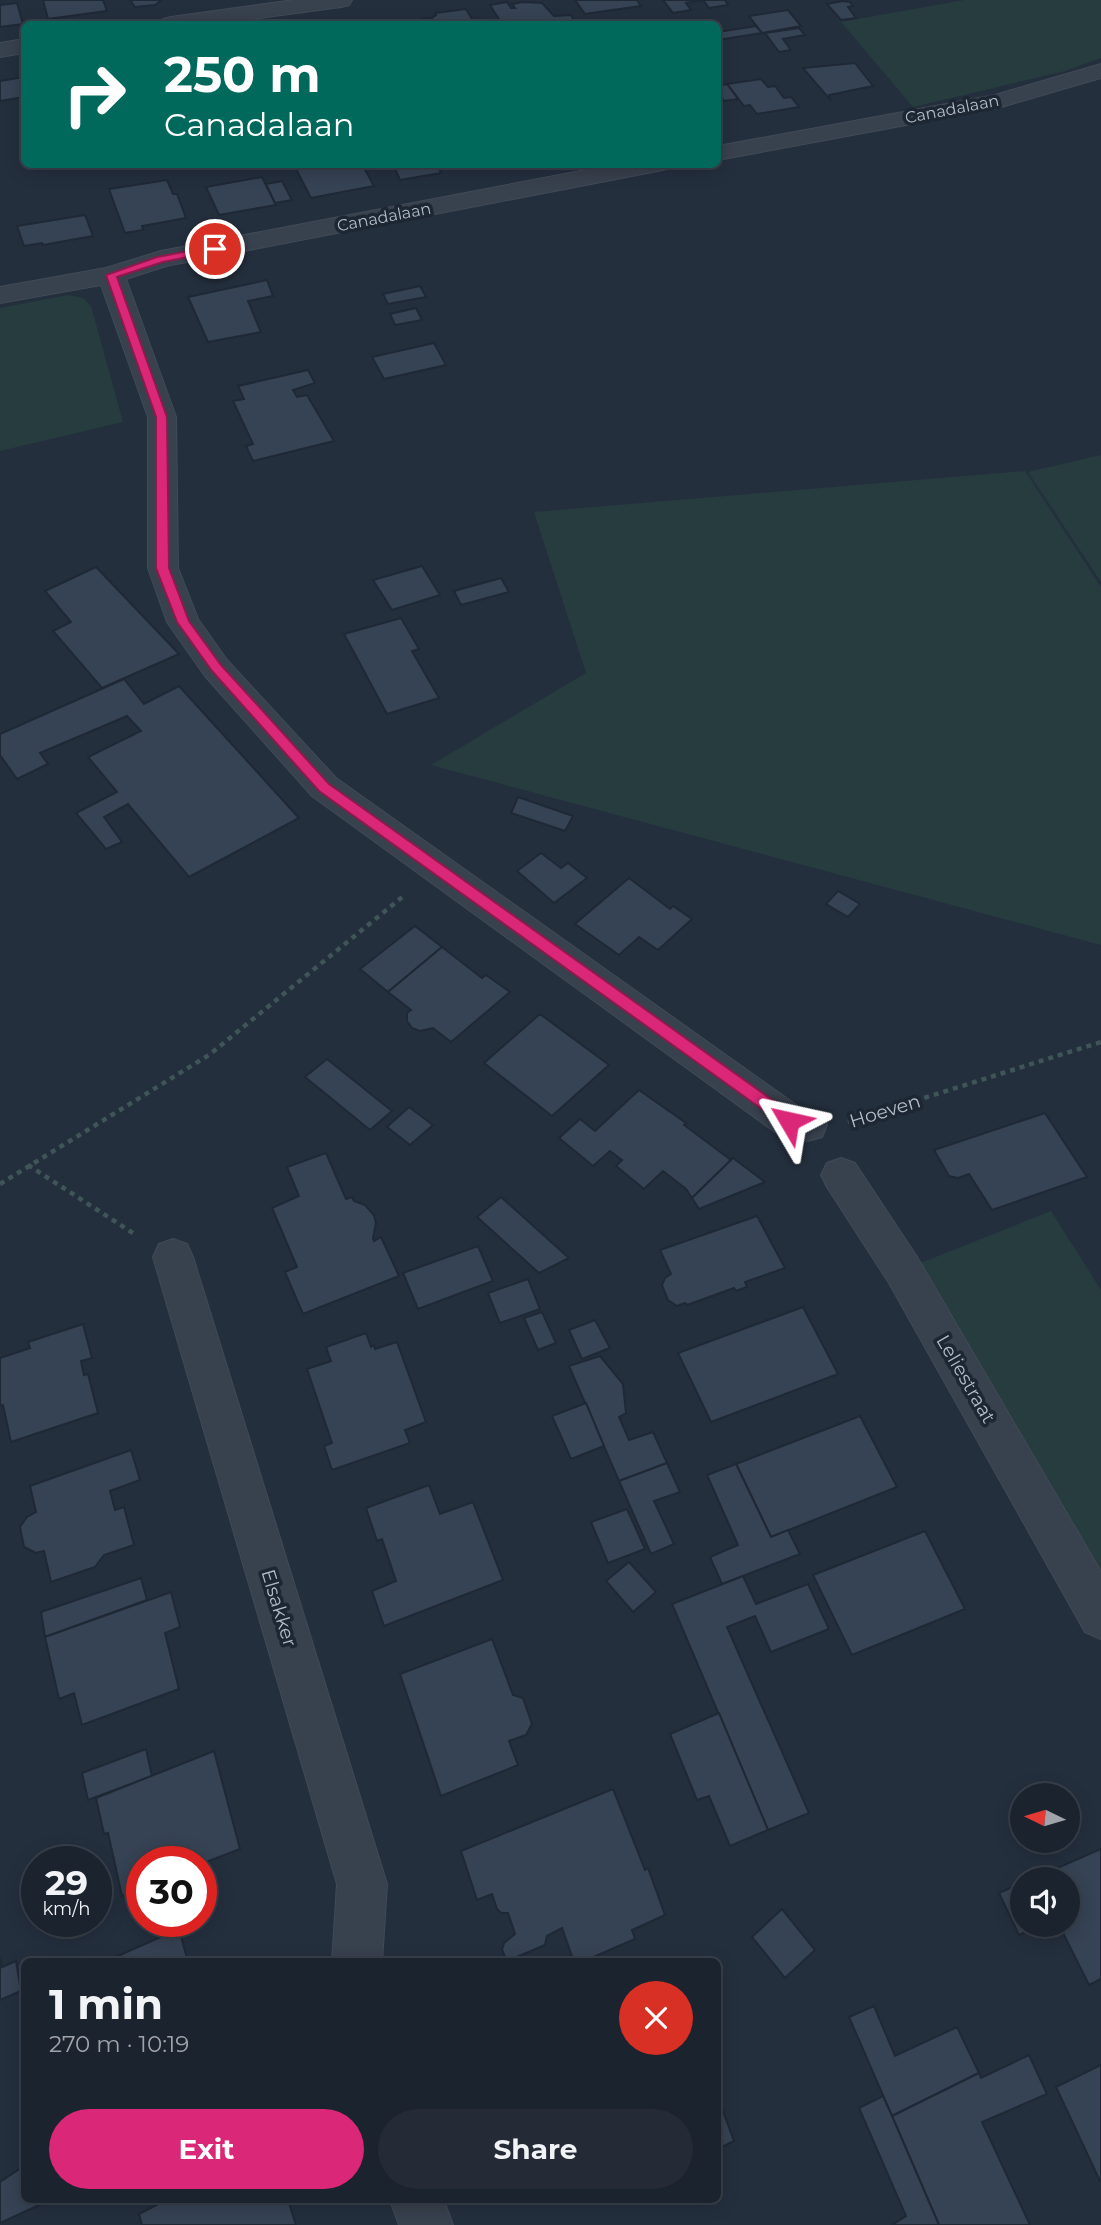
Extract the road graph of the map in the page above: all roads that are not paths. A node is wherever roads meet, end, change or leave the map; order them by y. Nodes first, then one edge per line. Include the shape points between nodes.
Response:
1 (341, 0) edge
2 (193, 21) edge
3 (21, 46) edge
4 (0, 50) edge
5 (1101, 71) edge
6 (721, 152) edge
7 (637, 168) edge
8 (111, 275) junction
9 (0, 295) edge
10 (808, 1125) road end
11 (841, 1175) dead end
12 (173, 1257) road end
13 (1095, 1594) edge
14 (357, 1958) edge
15 (418, 2203) edge
16 (426, 2225) edge

1 - 2 street
3 - 4 street
5 - 6 street, Canadalaan via 998,101
7 - 8 street, Canadalaan via 161,259
8 - 9 street
8 - 10 street via 162,417 163,568 183,622 216,668 324,787 789,1121
11 - 13 street, Leliestraat via 903,1270
12 - 14 street, Elsakker via 362,1884
15 - 16 street

